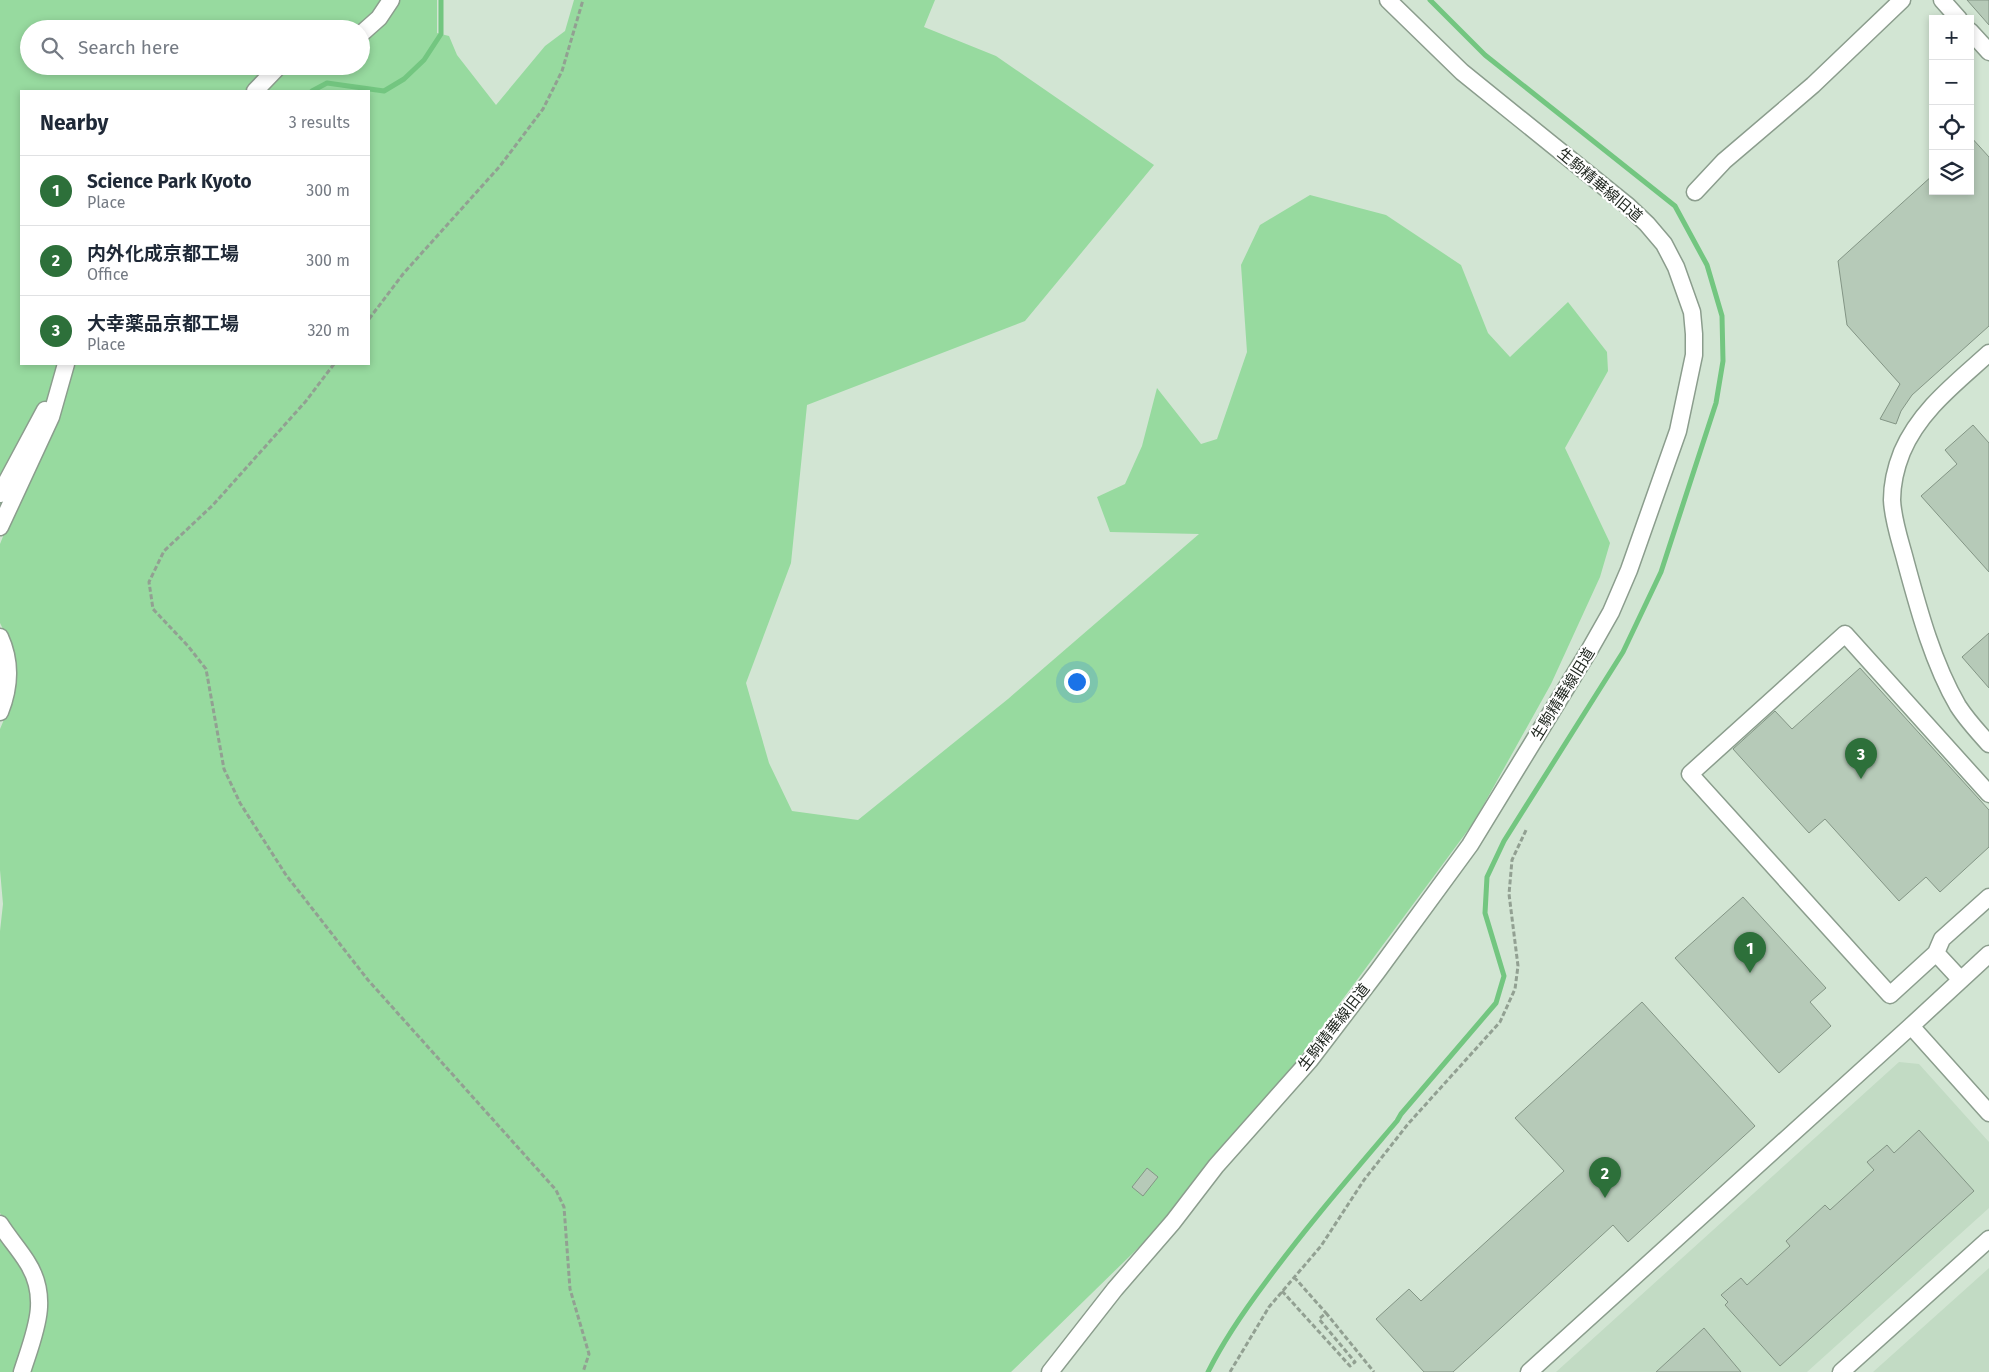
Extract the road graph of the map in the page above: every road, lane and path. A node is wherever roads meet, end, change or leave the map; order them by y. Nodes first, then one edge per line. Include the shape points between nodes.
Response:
1 (391, 0) edge
2 (583, 0) edge
3 (1388, 0) edge
4 (1902, 0) edge
5 (1942, 0) edge
6 (1955, 15) edge
7 (370, 26) edge
8 (1974, 36) edge
9 (1989, 52) edge
10 (270, 75) edge
11 (256, 90) edge
12 (1695, 192) dead end
13 (370, 318) edge
14 (1989, 353) edge
15 (333, 365) edge
16 (65, 370) edge
17 (0, 494) edge
18 (0, 527) edge
19 (0, 637) edge
20 (0, 712) edge
21 (1989, 744) edge
22 (1989, 794) edge
23 (1527, 828) dead end
24 (1989, 897) edge
25 (1936, 953) junction
26 (1989, 954) edge
27 (1961, 980) junction
28 (1911, 1026) junction
29 (1989, 1113) edge
30 (0, 1224) edge
31 (1989, 1239) edge
32 (1294, 1278) junction
33 (1282, 1291) junction
34 (1326, 1313) junction
35 (22, 1372) edge
36 (582, 1372) edge
37 (1050, 1372) edge
38 (1230, 1372) edge
39 (1374, 1372) edge
40 (1529, 1372) edge
41 (1841, 1372) edge

1 - 7 street
2 - 13 path via 562,70 543,109 500,166 403,274
3 - 37 street, 生駒精華線旧道 via 1462,72 1628,206 1664,244 1692,312 1694,334 1694,355 1678,431 1611,612 1470,845 1310,1060 1216,1166
4 - 12 street via 1813,85 1724,161
5 - 6 street
8 - 9 street
10 - 11 street
14 - 21 street via 1927,410 1912,431 1895,477 1892,499 1919,614 1944,678 1971,725
15 - 36 path via 306,401 213,505 164,551 149,582 153,610 206,669 224,769 240,803 286,875 368,980 556,1190 564,1207 570,1289 590,1354
16 - 17 street
16 - 18 street via 46,430
19 - 20 street via 6,652 8,680
22 - 25 street via 1845,634 1690,774 1890,995
23 - 32 path via 1512,860 1509,894 1518,966 1515,990 1500,1022 1408,1124 1364,1180 1322,1246
24 - 25 street via 1942,939
25 - 27 street
26 - 27 street
27 - 28 street
28 - 29 street
28 - 40 street
30 - 35 street via 28,1262 38,1294 40,1314
31 - 41 street
32 - 33 path
32 - 34 path
33 - 34 path via 1350,1366 1355,1362 1319,1319
33 - 38 path via 1268,1307
34 - 39 path

